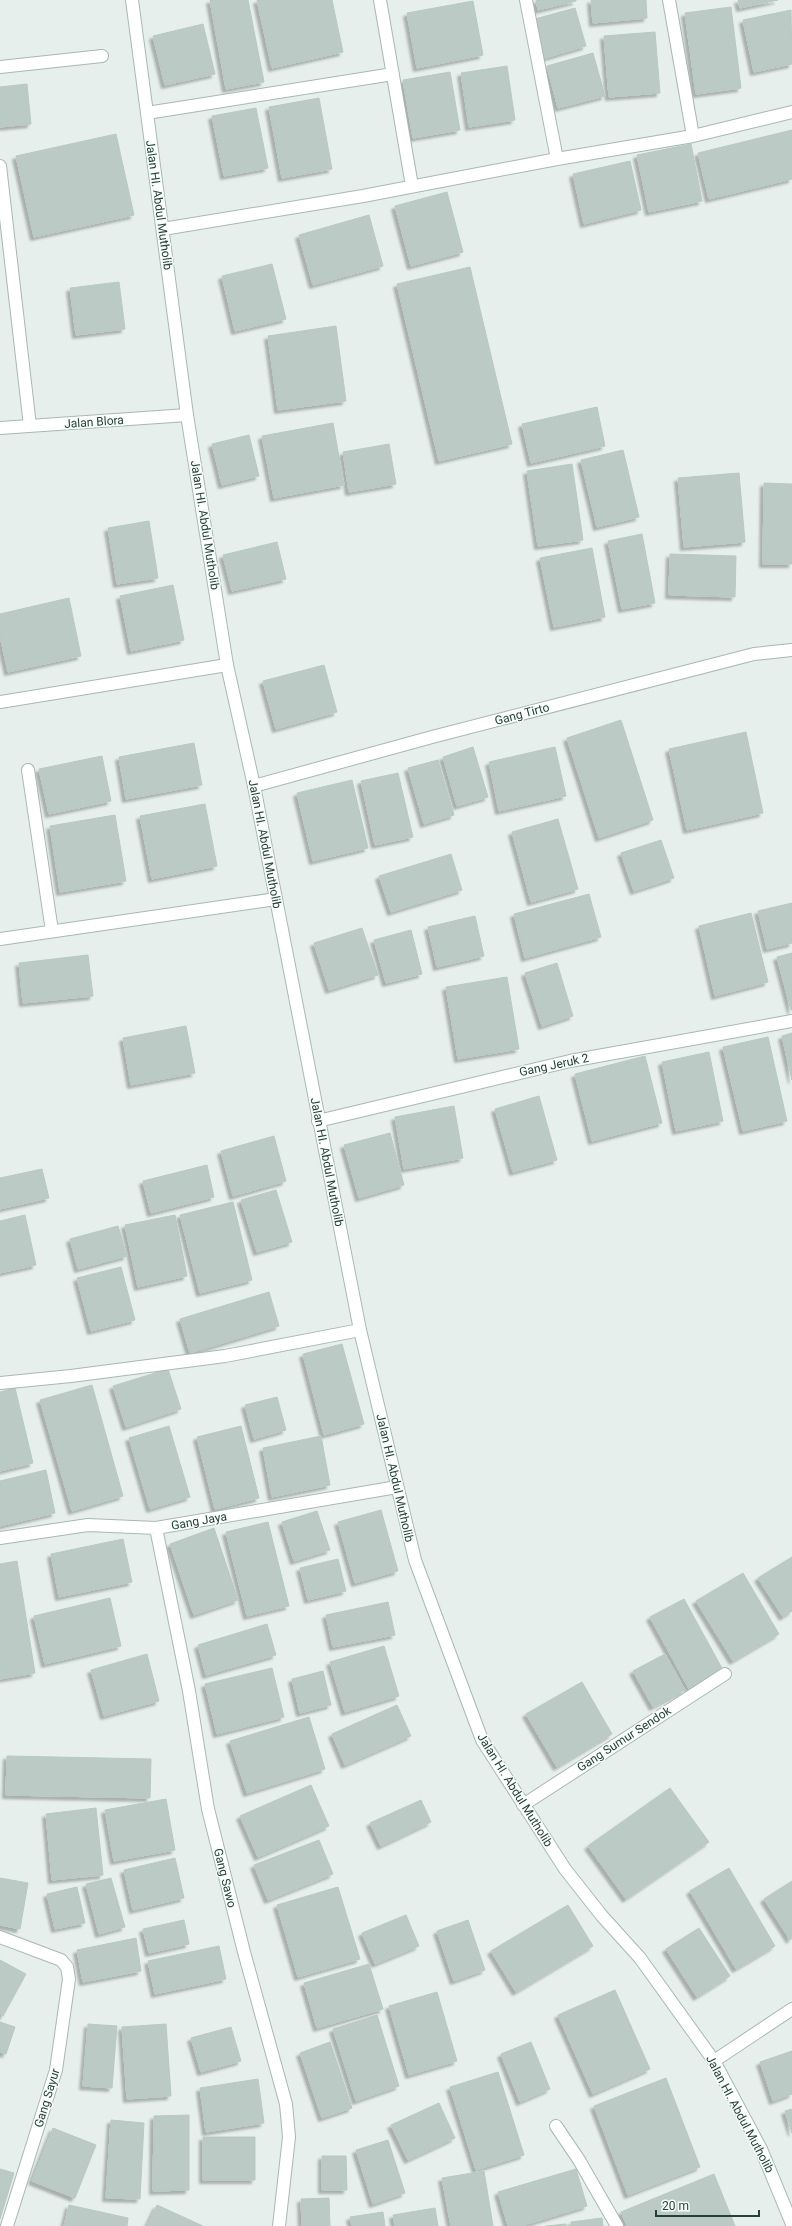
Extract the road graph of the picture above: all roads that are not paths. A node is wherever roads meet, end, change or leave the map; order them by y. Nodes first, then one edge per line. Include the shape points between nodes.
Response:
1 (132, 0) edge
2 (380, 0) edge
3 (526, 0) edge
4 (669, 0) edge
5 (102, 56) dead end
6 (0, 67) edge
7 (393, 74) junction
8 (792, 112) edge
9 (147, 113) junction
10 (693, 136) junction
11 (557, 159) junction
12 (0, 166) edge
13 (412, 186) junction
14 (163, 229) junction
15 (187, 416) junction
16 (30, 426) junction
17 (0, 428) edge
18 (792, 650) edge
19 (227, 666) junction
20 (0, 702) edge
21 (28, 770) dead end
22 (254, 786) junction
23 (276, 899) junction
24 (52, 931) junction
25 (0, 939) edge
26 (792, 1020) edge
27 (318, 1120) junction
28 (360, 1330) junction
29 (0, 1383) edge
30 (397, 1487) junction
31 (156, 1528) junction
32 (0, 1538) edge
33 (725, 1674) dead end
34 (523, 1805) junction
35 (0, 1937) edge
36 (792, 2009) edge
37 (714, 2061) junction
38 (556, 2126) dead end
39 (792, 2224) edge
40 (7, 2226) edge
41 (279, 2226) edge
42 (617, 2226) edge

1 - 9 street, Jalan HI. Abdul Mutholib
2 - 7 street
3 - 11 street
4 - 10 street
5 - 6 street
7 - 9 street
7 - 13 street
8 - 10 street
9 - 14 street, Jalan HI. Abdul Mutholib
10 - 11 street
11 - 13 street
12 - 16 street
13 - 14 street
14 - 15 street, Jalan HI. Abdul Mutholib
15 - 16 street, Jalan Blora
15 - 19 street, Jalan HI. Abdul Mutholib
16 - 17 street, Jalan Blora
18 - 22 street, Gang Tirto via 754,654
19 - 20 street
19 - 22 street, Jalan HI. Abdul Mutholib
21 - 24 street
22 - 23 street, Jalan HI. Abdul Mutholib
23 - 24 street
23 - 27 street, Jalan HI. Abdul Mutholib
24 - 25 street
26 - 27 street, Gang Jeruk 2 via 570,1061
27 - 28 street, Jalan HI. Abdul Mutholib
28 - 29 street via 225,1356
28 - 30 street, Jalan HI. Abdul Mutholib
30 - 31 street, Gang Jaya
30 - 34 street, Jalan HI. Abdul Mutholib via 414,1560 482,1740
31 - 32 street, Gang Jaya via 88,1526
31 - 41 street, Gang Sawo via 189,1691 208,1809 286,2104 289,2137
33 - 34 street, Gang Sumur Sendok
34 - 37 street, Jalan HI. Abdul Mutholib via 565,1869 640,1958
35 - 40 street, Gang Sayur via 61,1960 67,1967 69,1979 56,2070
36 - 37 street
37 - 39 street, Jalan HI. Abdul Mutholib via 761,2149
38 - 42 street

